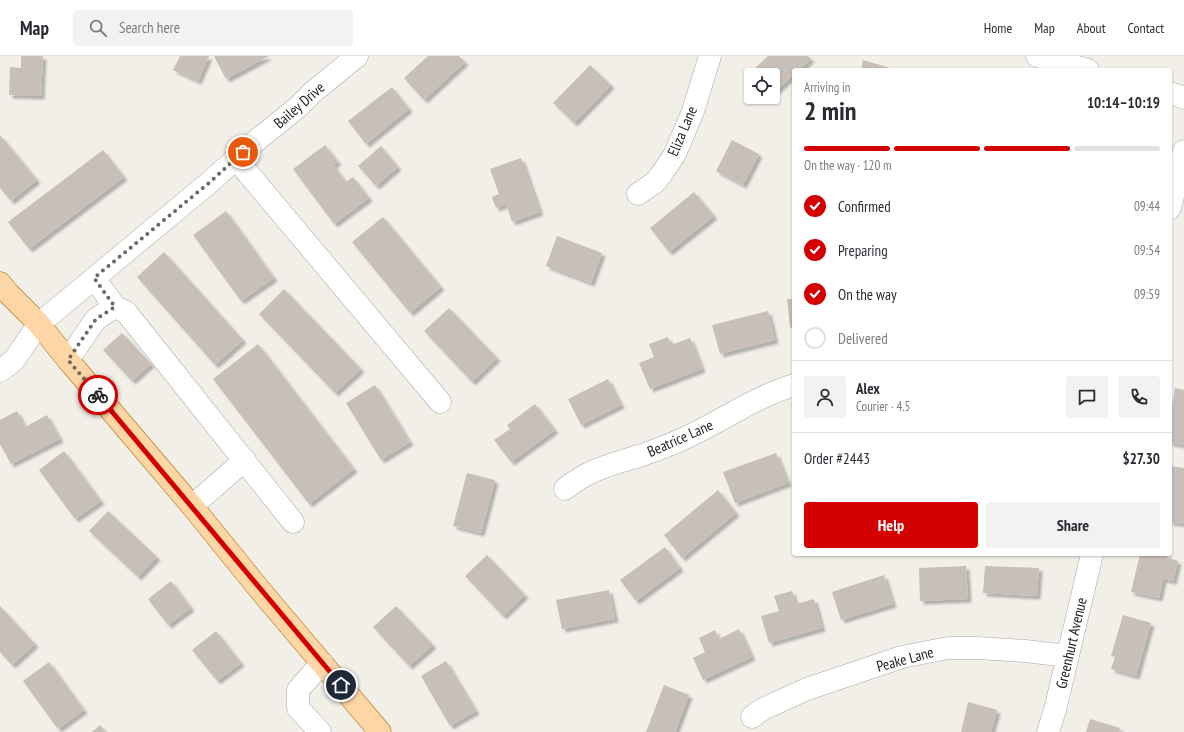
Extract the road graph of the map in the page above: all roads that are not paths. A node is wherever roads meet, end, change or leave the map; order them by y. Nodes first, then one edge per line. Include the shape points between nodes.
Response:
1 (357, 56) edge
2 (710, 56) edge
3 (1038, 56) edge
4 (1081, 68) edge
5 (1172, 94) edge
6 (1184, 98) edge
7 (1184, 151) edge
8 (236, 159) junction
9 (638, 194) dead end
10 (1172, 200) edge
11 (94, 278) junction
12 (0, 282) edge
13 (115, 307) junction
14 (39, 324) junction
15 (68, 360) junction
16 (0, 371) edge
17 (792, 386) edge
18 (440, 402) dead end
19 (245, 460) junction
20 (565, 489) dead end
21 (192, 506) junction
22 (293, 522) dead end
23 (1092, 556) edge
24 (1068, 656) junction
25 (322, 663) junction
26 (752, 717) dead end
27 (320, 732) edge
28 (380, 732) edge
29 (1048, 732) edge

1 - 8 street, Bailey Drive
2 - 9 street, Eliza Lane via 693,111 675,154 654,183
3 - 4 street
5 - 6 street
7 - 10 street
8 - 11 street, Bailey Drive
8 - 18 street
11 - 13 street
11 - 14 street, Bailey Drive
12 - 14 main road
13 - 15 street via 96,319
13 - 19 street via 126,312
14 - 15 main road
14 - 16 street, Bailey Drive via 14,360
15 - 21 main road
17 - 20 street, Beatrice Lane via 686,437 593,471
19 - 21 street
19 - 22 street
21 - 25 main road
23 - 24 street, Greenhurt Avenue
24 - 26 street, Peake Lane via 1025,651 948,648 902,657 807,689 763,709
24 - 29 street, Greenhurt Avenue
25 - 27 street via 298,690 298,708
25 - 28 main road

